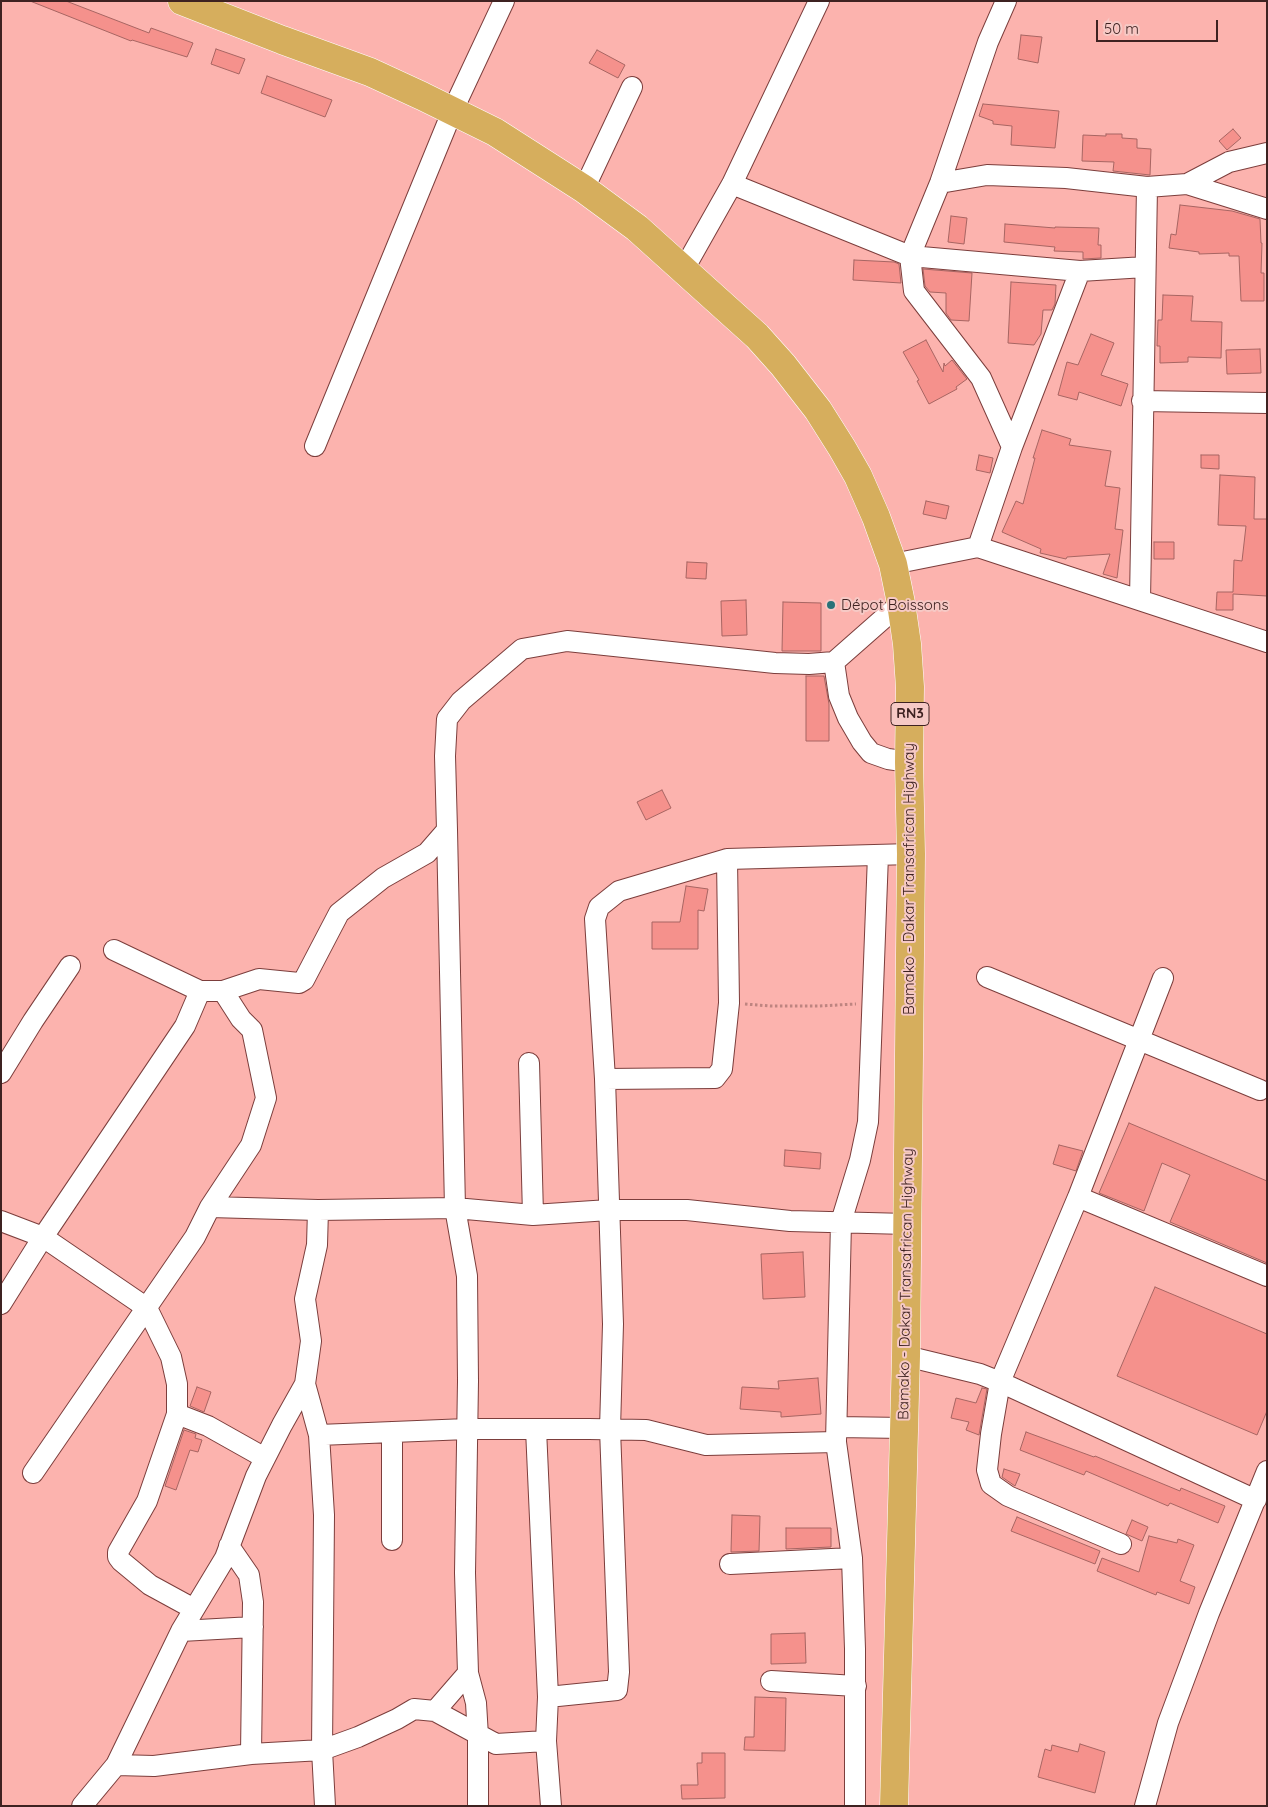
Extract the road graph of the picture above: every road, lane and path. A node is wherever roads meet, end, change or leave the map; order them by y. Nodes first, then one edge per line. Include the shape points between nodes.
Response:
1 (182, 1) edge
2 (226, 1) edge
3 (504, 1) edge
4 (819, 1) edge
5 (1006, 1) edge
6 (241, 24) junction
7 (632, 87) dead end
8 (452, 112) junction
9 (1267, 153) edge
10 (940, 183) junction
11 (732, 184) junction
12 (1187, 184) junction
13 (1147, 187) junction
14 (584, 189) junction
15 (1267, 208) edge
16 (910, 256) junction
17 (1145, 267) junction
18 (684, 269) junction
19 (1080, 271) junction
20 (1142, 401) junction
21 (1267, 403) edge
22 (315, 446) dead end
23 (1012, 447) junction
24 (978, 547) junction
25 (893, 564) junction
26 (1140, 600) junction
27 (901, 603) junction
28 (1267, 642) edge
29 (834, 662) junction
30 (909, 762) junction
31 (447, 830) junction
32 (911, 854) junction
33 (878, 855) junction
34 (727, 859) junction
35 (114, 950) dead end
36 (70, 966) dead end
37 (987, 977) dead end
38 (1163, 978) dead end
39 (200, 991) junction
40 (223, 991) junction
41 (873, 1002) junction
42 (729, 1003) junction
43 (1139, 1040) junction
44 (528, 1063) dead end
45 (1, 1073) edge
46 (605, 1079) junction
47 (1260, 1090) dead end
48 (1078, 1196) junction
49 (210, 1207) junction
50 (455, 1208) junction
51 (318, 1210) junction
52 (609, 1210) junction
53 (533, 1215) junction
54 (1, 1221) edge
55 (841, 1222) junction
56 (908, 1224) junction
57 (43, 1237) junction
58 (1267, 1276) edge
59 (1, 1304) edge
60 (147, 1308) junction
61 (906, 1356) junction
62 (1000, 1382) junction
63 (305, 1384) junction
64 (177, 1414) junction
65 (904, 1428) junction
66 (536, 1429) junction
67 (610, 1429) junction
68 (466, 1430) junction
69 (392, 1432) junction
70 (319, 1435) junction
71 (836, 1435) junction
72 (265, 1458) junction
73 (33, 1473) dead end
74 (1263, 1486) edge
75 (392, 1540) dead end
76 (1121, 1544) dead end
77 (229, 1546) junction
78 (852, 1558) junction
79 (730, 1564) dead end
80 (194, 1609) junction
81 (253, 1627) junction
82 (181, 1631) junction
83 (468, 1673) junction
84 (771, 1681) dead end
85 (856, 1686) junction
86 (548, 1697) junction
87 (435, 1711) junction
88 (478, 1736) junction
89 (546, 1741) junction
90 (322, 1750) junction
91 (251, 1754) junction
92 (116, 1765) junction
93 (82, 1806) edge
94 (325, 1806) edge
95 (478, 1806) edge
96 (551, 1806) edge
97 (855, 1806) edge
98 (894, 1806) edge
99 (1145, 1806) edge

1 - 6 highway, Bamako - Dakar Transafrican Highway / RN3
2 - 6 street
3 - 8 street
4 - 11 street
5 - 10 street via 988,42
6 - 8 highway, Bamako - Dakar Transafrican Highway / RN3 via 370,72
7 - 14 street
8 - 14 highway, Bamako - Dakar Transafrican Highway / RN3 via 495,132
8 - 22 street
9 - 12 street via 1229,162
10 - 13 street via 987,175 1066,178
10 - 16 street
11 - 16 street
11 - 18 street
12 - 13 street
12 - 15 street
13 - 17 street
14 - 18 highway, Bamako - Dakar Transafrican Highway / RN3 via 637,228
16 - 19 street
16 - 23 street via 914,291 981,378
17 - 19 street
17 - 20 street
18 - 25 highway, Bamako - Dakar Transafrican Highway / RN3 via 757,336 818,410 858,476
19 - 23 street
20 - 21 street
20 - 26 street
23 - 24 street
24 - 25 street
24 - 26 street
25 - 27 highway, Bamako - Dakar Transafrican Highway / RN3
26 - 28 street
27 - 29 street
27 - 30 highway, Bamako - Dakar Transafrican Highway / RN3 via 910,687
29 - 30 street via 839,696 862,742 871,753
29 - 31 street via 775,663 567,642 522,649 461,701 447,719
30 - 32 highway, Bamako - Dakar Transafrican Highway / RN3
31 - 40 street via 426,853 383,878 339,913 304,980 299,983 258,979
31 - 50 street
32 - 33 street
32 - 56 highway, Bamako - Dakar Transafrican Highway / RN3
33 - 34 street
33 - 41 street
34 - 42 street
34 - 46 street via 619,891 599,907 595,919
35 - 39 street
36 - 45 street
37 - 43 street
38 - 43 street
39 - 40 street
39 - 57 street via 185,1026
40 - 49 street via 240,1019 252,1030 266,1098 251,1145
41 - 42 path via 819,1006
41 - 55 street via 868,1122
42 - 46 street via 722,1069 715,1078
43 - 47 street
43 - 48 street
44 - 53 street
46 - 52 street
48 - 58 street
48 - 62 street
49 - 51 street
49 - 60 street via 195,1237
50 - 51 street
50 - 53 street
50 - 68 street via 467,1276
51 - 63 street via 317,1245 305,1299 311,1341
52 - 53 street
52 - 55 street via 687,1210 790,1221
52 - 67 street
54 - 57 street
55 - 56 street
55 - 71 street
56 - 61 highway, Bamako - Dakar Transafrican Highway / RN3
57 - 59 street
57 - 60 street
60 - 64 street via 171,1357 178,1384
60 - 73 street
61 - 62 street
61 - 65 highway, Bamako - Dakar Transafrican Highway / RN3
62 - 74 street
62 - 76 street via 991,1434 988,1470 991,1484 1008,1496
63 - 70 street
63 - 72 street
64 - 72 street via 208,1426
64 - 80 street via 147,1501 118,1556 150,1585
65 - 71 street
65 - 98 highway, Bamako - Dakar Transafrican Highway / RN3
66 - 67 street
66 - 68 street
66 - 86 street
67 - 71 street via 646,1430 706,1444
67 - 86 street via 617,1690
68 - 69 street
68 - 83 street
69 - 70 street
69 - 75 street
70 - 90 street via 324,1515
71 - 78 street
72 - 77 street
74 - 99 street via 1209,1613 1168,1723
77 - 80 street
77 - 81 street via 249,1575
78 - 79 street
78 - 85 street
80 - 82 street
81 - 82 street
81 - 91 street
82 - 92 street
83 - 87 street
83 - 88 street via 476,1703
84 - 85 street
85 - 97 street
86 - 89 street
87 - 88 street
87 - 90 street via 414,1709 358,1737
88 - 89 street via 496,1744
88 - 95 street
89 - 96 street
90 - 91 street
90 - 94 street
91 - 92 street via 154,1766
92 - 93 street

